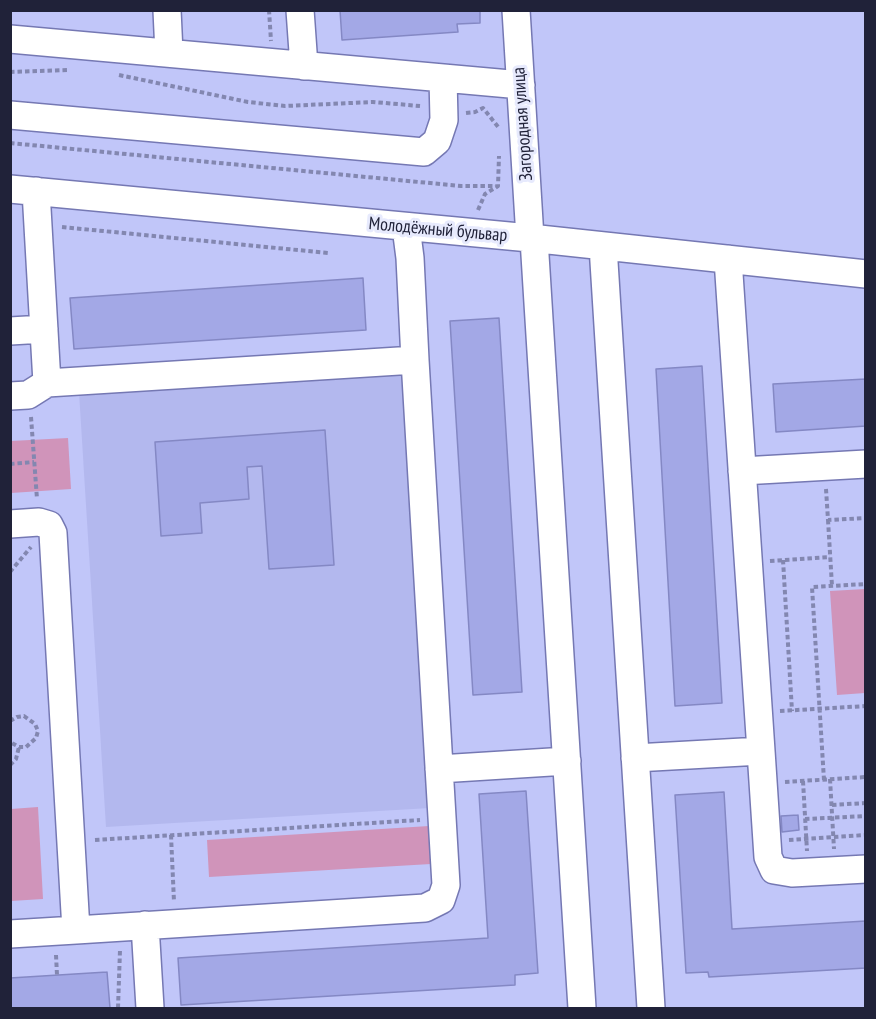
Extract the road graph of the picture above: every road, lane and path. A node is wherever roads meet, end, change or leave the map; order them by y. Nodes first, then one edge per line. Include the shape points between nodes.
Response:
1 (166, 10) edge
2 (269, 10) edge
3 (300, 10) edge
4 (516, 10) edge
5 (10, 39) edge
6 (271, 48) dead end
7 (169, 53) junction
8 (304, 66) junction
9 (73, 70) dead end
10 (10, 72) edge
11 (117, 75) dead end
12 (443, 78) junction
13 (520, 85) junction
14 (444, 112) junction
15 (10, 115) edge
16 (500, 138) dead end
17 (10, 142) edge
18 (499, 147) dead end
19 (498, 186) junction
20 (23, 190) edge
21 (527, 190) junction
22 (478, 210) dead end
23 (38, 225) junction
24 (406, 227) junction
25 (532, 239) junction
26 (603, 246) junction
27 (328, 253) dead end
28 (728, 259) junction
29 (866, 274) edge
30 (44, 329) junction
31 (10, 331) edge
32 (415, 360) junction
33 (46, 383) junction
34 (21, 404) edge
35 (34, 462) junction
36 (10, 464) edge
37 (866, 464) edge
38 (825, 466) junction
39 (742, 471) junction
40 (37, 503) dead end
41 (866, 518) edge
42 (828, 520) junction
43 (10, 524) edge
44 (830, 557) junction
45 (783, 560) junction
46 (748, 562) junction
47 (866, 584) edge
48 (832, 586) junction
49 (866, 706) edge
50 (820, 709) junction
51 (792, 711) junction
52 (758, 712) junction
53 (10, 713) edge
54 (12, 720) edge
55 (10, 742) edge
56 (19, 747) junction
57 (761, 751) junction
58 (635, 758) junction
59 (567, 760) junction
60 (10, 765) edge
61 (439, 769) junction
62 (866, 777) edge
63 (830, 779) junction
64 (824, 780) junction
65 (803, 781) junction
66 (763, 783) junction
67 (866, 803) edge
68 (832, 805) junction
69 (866, 816) edge
70 (832, 818) junction
71 (442, 819) junction
72 (805, 819) junction
73 (171, 835) junction
74 (866, 835) edge
75 (834, 837) junction
76 (806, 838) junction
77 (94, 840) dead end
78 (767, 841) junction
79 (866, 869) edge
80 (836, 871) junction
81 (808, 872) junction
82 (176, 924) junction
83 (145, 925) junction
84 (10, 934) edge
85 (72, 942) junction
86 (111, 951) dead end
87 (44, 954) dead end
88 (56, 954) junction
89 (57, 975) dead end
90 (118, 1008) edge
91 (150, 1008) edge
92 (582, 1008) edge
93 (651, 1008) edge

1 - 7 street
2 - 6 path
3 - 8 street
4 - 13 street, Загородная улица
5 - 7 street
7 - 8 street
8 - 12 street
9 - 10 path
11 - 14 path via 248,102 285,106 373,102
12 - 13 street
12 - 14 street
13 - 21 street, Загородная улица
14 - 15 street via 437,141 424,152
14 - 16 path via 475,112 483,108 500,129
17 - 19 path via 461,186
18 - 19 path
19 - 21 path
19 - 22 path via 485,194
20 - 23 street
20 - 24 street, Молодёжный бульвар
21 - 25 street, Загородная улица
23 - 27 path
23 - 30 street
24 - 25 street, Молодёжный бульвар
24 - 32 street
25 - 26 street, Молодёжный бульвар
25 - 59 street, Загородная улица
26 - 28 street, Молодёжный бульвар
26 - 58 street
28 - 29 street, Молодёжный бульвар
28 - 39 street
30 - 31 street
30 - 33 street
32 - 33 street
32 - 61 street
33 - 34 street
34 - 35 path
35 - 36 path
35 - 40 path
37 - 38 street
38 - 39 street
38 - 42 path
39 - 46 street
41 - 42 path
42 - 44 path
43 - 85 street via 39,522 50,525 53,534
44 - 45 path
44 - 48 path
45 - 46 path
45 - 51 path
46 - 52 street
47 - 48 path
48 - 50 path via 812,587
49 - 50 path
50 - 51 path
50 - 64 path
51 - 52 path
52 - 57 street
53 - 54 path
54 - 56 path via 24,716 31,719 38,731 32,743
55 - 56 path
56 - 60 path
57 - 58 street
57 - 66 street
58 - 93 street
59 - 61 street
59 - 92 street, Загородная улица
61 - 71 street
62 - 63 path
63 - 64 path
63 - 68 path
64 - 65 path
65 - 66 path
65 - 72 path
66 - 78 street
67 - 68 path
68 - 70 path
69 - 70 path
70 - 72 path
70 - 75 path
71 - 73 path
71 - 82 street via 446,885 441,900 425,908
72 - 76 path
73 - 77 path
73 - 82 path
74 - 75 path
75 - 76 path
75 - 80 path
76 - 78 path
76 - 81 path
78 - 81 street via 774,870
79 - 80 street
80 - 81 street
82 - 83 street
83 - 85 street
83 - 91 street
84 - 85 street
85 - 88 path
86 - 90 path via 120,950
87 - 88 path
88 - 89 path

